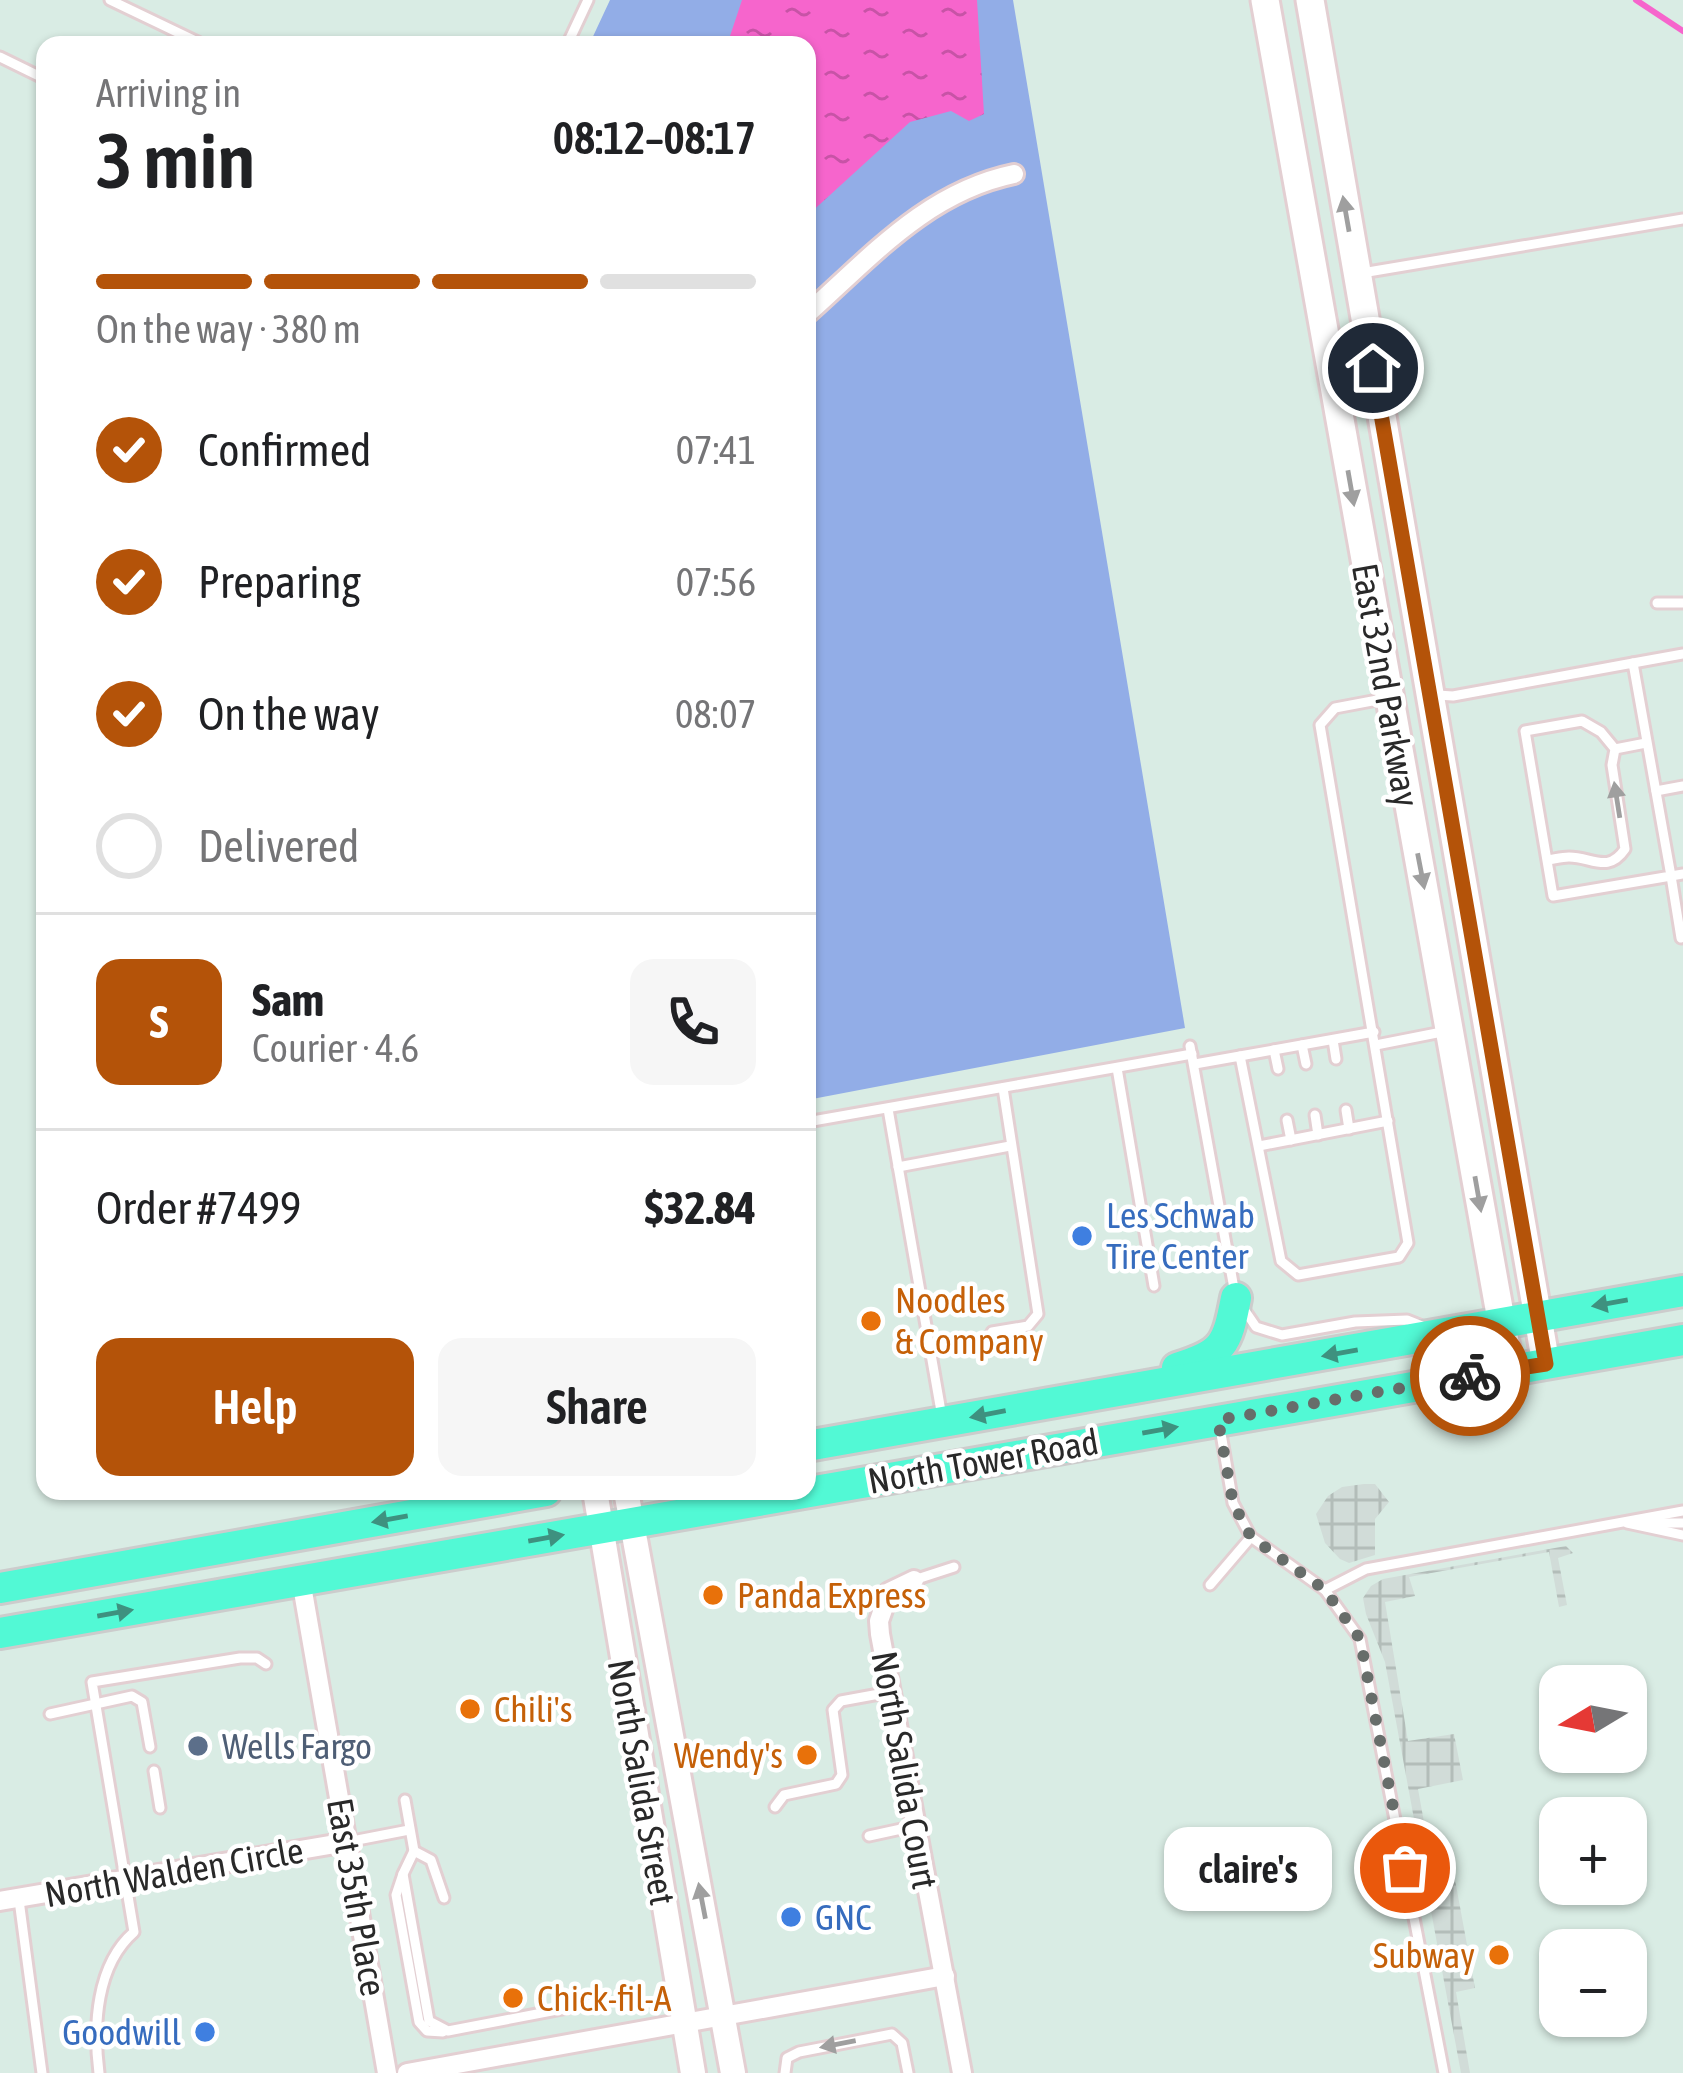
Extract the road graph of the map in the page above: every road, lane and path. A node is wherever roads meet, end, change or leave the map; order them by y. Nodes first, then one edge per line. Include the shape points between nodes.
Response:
1 (110, 0) edge
2 (588, 0) edge
3 (1265, 0) edge
4 (1310, 0) edge
5 (185, 36) edge
6 (571, 36) edge
7 (0, 57) edge
8 (36, 75) edge
9 (1015, 174) dead end
10 (1683, 219) edge
11 (1357, 274) junction
12 (816, 306) edge
13 (1657, 603) dead end
14 (1683, 603) edge
15 (1683, 655) edge
16 (1633, 663) junction
17 (1431, 695) junction
18 (1388, 698) junction
19 (1646, 743) junction
20 (1615, 749) junction
21 (1683, 785) edge
22 (1656, 790) junction
23 (1548, 860) junction
24 (1677, 875) edge
25 (1681, 938) edge
26 (1449, 1031) junction
27 (1374, 1032) junction
28 (1333, 1040) junction
29 (1302, 1045) junction
30 (1376, 1045) junction
31 (1274, 1050) junction
32 (1192, 1054) junction
33 (1240, 1057) junction
34 (1336, 1059) dead end
35 (1306, 1064) dead end
36 (1117, 1067) junction
37 (1278, 1070) dead end
38 (1003, 1088) junction
39 (888, 1108) junction
40 (1346, 1110) dead end
41 (1315, 1115) dead end
42 (816, 1120) edge
43 (1288, 1120) dead end
44 (1388, 1121) junction
45 (1349, 1129) junction
46 (1318, 1135) junction
47 (1291, 1140) junction
48 (1010, 1146) junction
49 (1259, 1146) junction
50 (898, 1166) junction
51 (1154, 1286) dead end
52 (1683, 1291) edge
53 (1236, 1298) junction
54 (1537, 1316) junction
55 (1500, 1323) junction
56 (992, 1332) dead end
57 (1444, 1334) junction
58 (1683, 1340) edge
59 (1546, 1364) junction
60 (1510, 1370) junction
61 (1103, 1393) junction
62 (1218, 1420) junction
63 (943, 1422) junction
64 (816, 1444) edge
65 (816, 1491) edge
66 (495, 1500) edge
67 (596, 1500) edge
68 (628, 1500) edge
69 (763, 1500) edge
70 (1683, 1510) edge
71 (1622, 1522) junction
72 (632, 1523) junction
73 (1683, 1523) edge
74 (600, 1528) junction
75 (1683, 1535) edge
76 (1251, 1537) junction
77 (954, 1568) dead end
78 (301, 1580) junction
79 (914, 1580) joint
80 (1210, 1585) dead end
81 (0, 1588) edge
82 (1325, 1590) junction
83 (0, 1633) edge
84 (266, 1664) dead end
85 (890, 1692) junction
86 (95, 1702) junction
87 (50, 1714) dead end
88 (150, 1747) dead end
89 (154, 1771) dead end
90 (405, 1800) dead end
91 (776, 1807) dead end
92 (160, 1808) dead end
93 (915, 1826) junction
94 (410, 1830) junction
95 (869, 1835) dead end
96 (347, 1842) junction
97 (414, 1851) junction
98 (124, 1880) junction
99 (444, 1898) dead end
100 (9, 1900) edge
101 (945, 1976) junction
102 (599, 2002) dead end
103 (723, 2016) junction
104 (684, 2022) junction
105 (42, 2073) edge
106 (99, 2073) edge
107 (387, 2073) edge
108 (407, 2073) edge
109 (693, 2073) edge
110 (733, 2073) edge
111 (785, 2073) edge
112 (908, 2073) edge
113 (962, 2073) edge
114 (1444, 2073) edge

1 - 5 lane
2 - 6 lane
3 -> 18 main road, East 32nd Parkway
11 -> 4 main road, East 32nd Parkway
7 - 8 lane
9 - 12 street via 925,209
10 - 11 lane
11 - 17 main road, East 32nd Parkway
13 - 14 lane
15 - 16 lane
16 - 17 lane
16 - 19 lane
17 - 18 street
17 - 54 main road, East 32nd Parkway
18 -> 26 main road, East 32nd Parkway
18 - 27 lane via 1335,708 1321,725
19 - 20 lane
19 - 22 lane
23 -> 20 lane via 1572,856 1595,865 1625,849
20 - 23 lane via 1582,721 1525,731
21 - 22 lane
22 - 24 lane
23 - 24 lane via 1553,896
24 - 25 lane
26 - 30 lane
26 -> 55 main road, East 32nd Parkway
27 - 28 lane
27 - 30 lane
28 - 29 lane
28 - 34 lane
29 - 31 lane
29 - 35 lane
30 - 44 lane
31 - 33 lane
31 - 37 lane
32 - 33 lane
32 - 36 lane
32 - 53 lane
33 - 49 lane
36 - 38 lane
36 - 51 lane
38 - 39 lane
38 - 48 lane
39 - 42 lane
39 - 50 lane
40 - 45 lane
41 - 46 lane
43 - 47 lane
44 - 45 lane
44 - 49 lane via 1408,1243 1399,1257 1298,1275 1280,1262
45 - 46 lane
46 - 47 lane
47 - 49 lane
48 - 50 lane
48 - 56 lane via 1038,1313 1028,1326
50 - 63 lane
52 -> 54 main road, North Tower Road
53 - 57 lane via 1267,1334 1406,1320
53 - 61 main road via 1218,1352
54 - 55 main road, North Tower Road
54 - 59 main road, East 32nd Parkway
55 - 57 main road, North Tower Road
55 - 60 main road, East 32nd Parkway
57 -> 61 main road, North Tower Road
58 - 59 main road, North Tower Road
59 - 60 main road, North Tower Road
60 - 62 main road, North Tower Road
61 -> 63 main road, North Tower Road
65 -> 62 main road, North Tower Road
62 - 76 lane via 1233,1503
63 - 64 main road, North Tower Road
66 -> 81 main road
67 - 74 street, North Salida Street
68 - 72 street, North Salida Street
72 -> 69 main road, North Tower Road
70 - 71 lane
71 - 73 lane
71 - 75 lane
71 - 82 lane via 1366,1569
72 - 74 main road, North Tower Road
103 -> 72 street, North Salida Street
78 -> 74 main road, North Tower Road
74 - 104 street, North Salida Street
76 - 80 lane
76 - 82 lane
77 - 79 lane
83 -> 78 main road, North Tower Road
78 - 96 street, East 35th Place
79 - 85 street, North Salida Court via 889,1592 879,1621
82 - 114 lane via 1360,1639
84 - 86 lane via 240,1658 92,1682
85 - 91 lane via 841,1701 833,1710 842,1774 836,1784 788,1795
85 - 93 street, North Salida Court
86 - 87 lane
86 - 88 lane via 142,1702
86 - 98 lane
89 - 92 lane
90 - 94 lane
93 - 95 lane
93 - 101 street, North Salida Court
94 - 96 lane
94 - 97 lane
96 - 98 street, North Walden Circle
96 - 107 street, East 35th Place
97 - 99 lane via 431,1861
97 - 102 lane via 403,1874 429,2021 448,2031
98 - 100 street, North Walden Circle
98 - 106 lane via 134,1933 115,1948 103,1990
100 - 105 lane
101 - 103 street
101 - 113 street, North Salida Court
103 - 104 street
103 - 110 street, North Salida Street
104 - 108 street
104 - 109 street, North Salida Street
112 -> 111 lane via 892,2034 799,2051 787,2058

